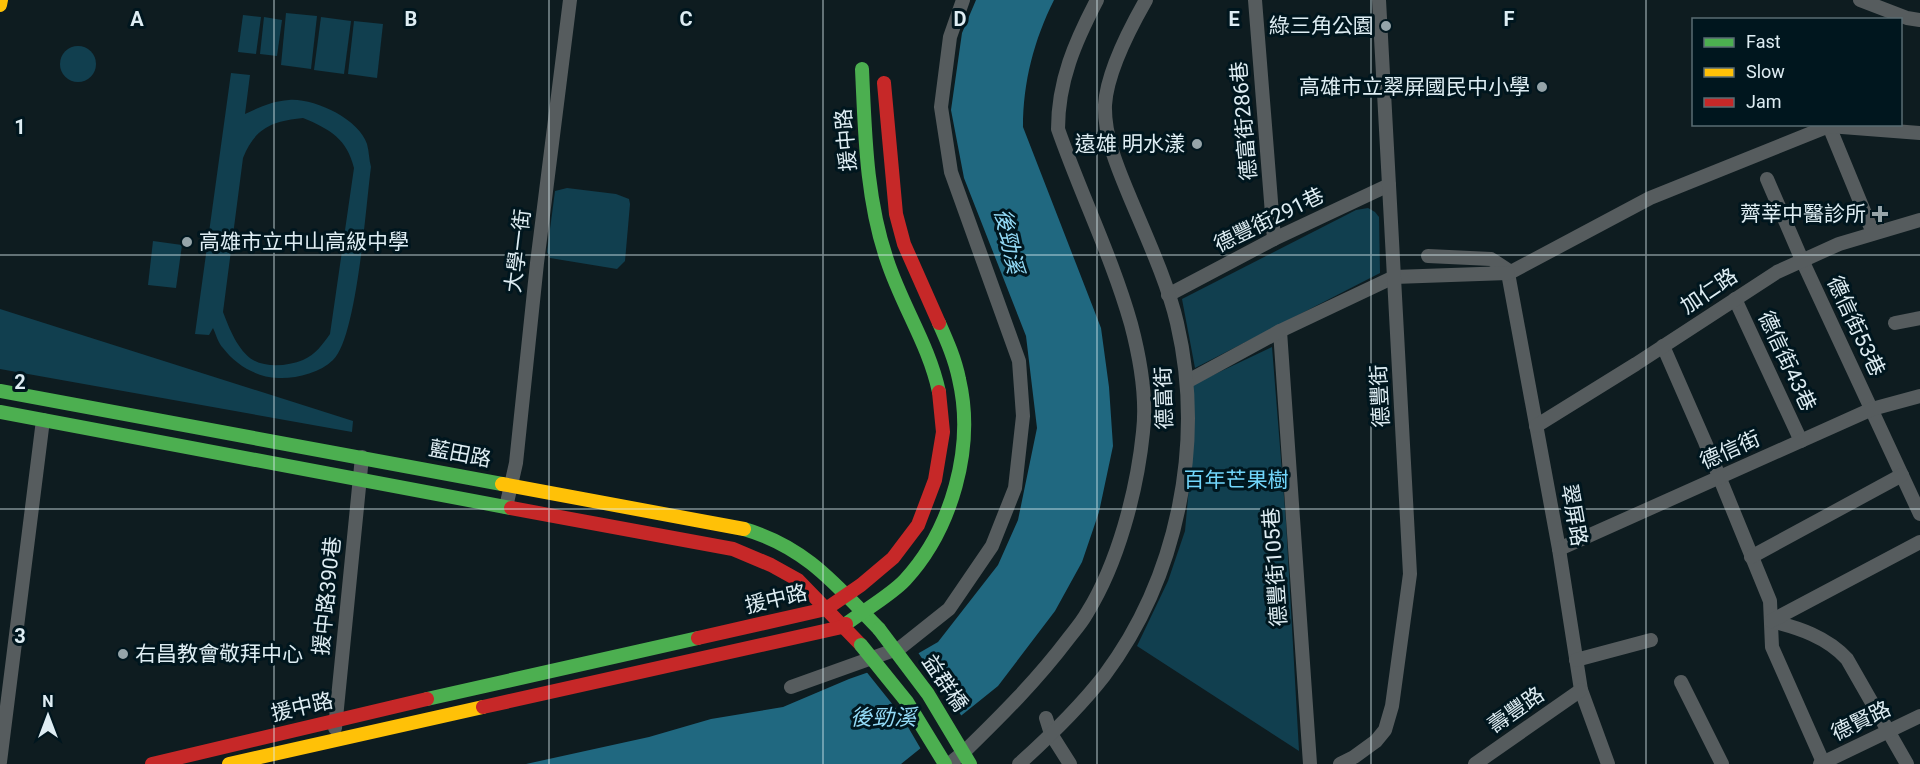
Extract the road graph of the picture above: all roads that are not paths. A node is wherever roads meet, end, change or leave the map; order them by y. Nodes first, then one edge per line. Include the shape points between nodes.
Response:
1 (1, 0) edge
2 (570, 0) edge
3 (963, 0) edge
4 (1097, 0) edge
5 (1146, 0) edge
6 (1255, 0) edge
7 (1379, 0) edge
8 (1860, 0) edge
9 (0, 5) edge
10 (1920, 20) edge
11 (862, 69) dead end
12 (884, 83) dead end
13 (1829, 126) edge
14 (1920, 133) edge
15 (1767, 178) dead end
16 (1389, 185) junction
17 (1920, 220) edge
18 (1873, 233) junction
19 (1274, 239) junction
20 (1428, 256) dead end
21 (1802, 260) junction
22 (1509, 272) junction
23 (1394, 277) junction
24 (1168, 295) junction
25 (1735, 299) junction
26 (1920, 318) edge
27 (1895, 323) dead end
28 (1280, 332) junction
29 (1663, 346) junction
30 (1188, 381) junction
31 (0, 391) edge
32 (1920, 396) edge
33 (1872, 410) junction
34 (0, 412) edge
35 (43, 420) junction
36 (1536, 426) junction
37 (1801, 441) junction
38 (362, 457) junction
39 (1902, 475) junction
40 (1719, 477) junction
41 (360, 479) junction
42 (512, 485) junction
43 (506, 507) junction
44 (1920, 514) edge
45 (1920, 542) edge
46 (1559, 549) junction
47 (1751, 557) junction
48 (846, 596) junction
49 (826, 609) junction
50 (862, 613) junction
51 (1771, 621) junction
52 (842, 627) junction
53 (879, 629) joint
54 (1651, 640) dead end
55 (861, 645) joint
56 (1576, 660) junction
57 (1681, 682) dead end
58 (791, 687) dead end
59 (1581, 690) junction
60 (1920, 716) edge
61 (1046, 718) dead end
62 (336, 720) junction
63 (1888, 731) junction
64 (1052, 735) junction
65 (334, 739) junction
66 (0, 762) edge
67 (1477, 763) edge
68 (1822, 763) edge
69 (152, 764) edge
70 (229, 764) edge
71 (947, 764) edge
72 (970, 764) edge
73 (1019, 764) edge
74 (1070, 764) edge
75 (1310, 764) edge
76 (1340, 764) edge
77 (1608, 764) edge
78 (1722, 764) edge
79 (1907, 764) edge

1 - 9 street
2 - 42 street, 大學一街
3 - 58 street via 950,37 941,107 951,172 1019,361 1023,416 1015,488 992,546 949,609 900,648
4 - 71 street via 1065,70 1058,129 1132,326 1143,398 1139,456 1128,510 1111,563 1087,613 1048,666 964,752
5 - 24 street, 德富街 via 1130,28 1110,83 1105,113 1119,171
6 - 19 street, 德富街286巷
7 - 16 street, 德豐街
8 - 10 street
11 - 48 street, 援中路 via 874,212 895,283 930,360 943,420 929,501 912,535 885,567
12 - 50 street, 援中路 via 896,214 904,244 952,353 960,381 964,421 962,453 950,506 928,547 903,580
13 - 14 street
13 - 18 street
13 - 22 street via 1650,198
15 - 21 street, 德信街53巷
16 - 19 street, 德豐街291巷
16 - 23 street, 德豐街
17 - 18 street, 加仁路
18 - 21 street, 加仁路
19 - 24 street, 德豐街291巷
20 - 22 street via 1491,259
21 - 25 street, 加仁路
21 - 33 street, 德信街53巷
22 - 23 street
22 - 36 street, 翠屏路
23 - 28 street
23 - 76 street, 德豐街 via 1410,574 1392,706 1385,730 1376,741
24 - 30 street, 德富街
25 - 29 street, 加仁路
25 - 37 street, 德信街43巷
26 - 27 street
28 - 30 street
28 - 75 street, 德豐街105巷
29 - 36 street, 加仁路
29 - 40 street
30 - 64 street, 德富街 via 1186,461 1174,527 1157,583 1103,676
31 - 38 street, 藍田路
32 - 33 street, 德信街
33 - 37 street, 德信街
33 - 39 street, 德信街53巷
34 - 35 street, 藍田路
35 - 41 street, 藍田路
35 - 66 street
36 - 46 street, 翠屏路
37 - 40 street, 德信街
38 - 41 street, 援中路390巷
38 - 42 street, 藍田路
39 - 44 street, 德信街53巷
39 - 47 street
40 - 46 street, 德信街
40 - 47 street
41 - 43 street, 藍田路
41 - 62 street, 援中路390巷
42 - 43 street, 大學一街
42 - 48 street, 藍田路 via 761,534 790,547 812,563
43 - 49 street, 藍田路 via 733,549 798,580
45 - 51 street
46 - 56 street, 翠屏路
47 - 51 street via 1770,601
48 - 49 street, 援中路
48 - 50 street, 藍田路
49 - 52 street, 藍田路
49 - 62 street, 援中路
50 - 52 street, 援中路
50 - 53 street, 藍田路
51 - 63 street via 1797,628 1838,649
51 - 68 street via 1772,647
52 - 55 street, 藍田路
52 - 65 street, 援中路
53 - 72 street, 益群橋, bridge via 942,712
54 - 56 street
55 - 71 street, 益群橋, bridge via 916,712
56 - 59 street, 翠屏路
57 - 78 street
59 - 67 street, 壽豐路
59 - 77 street, 翠屏路
60 - 63 street, 德賢路
61 - 64 street
62 - 65 street, 援中路390巷
62 - 69 street, 援中路
63 - 68 street, 德賢路
63 - 79 street
64 - 73 street, 德富街
64 - 74 street
65 - 70 street, 援中路

